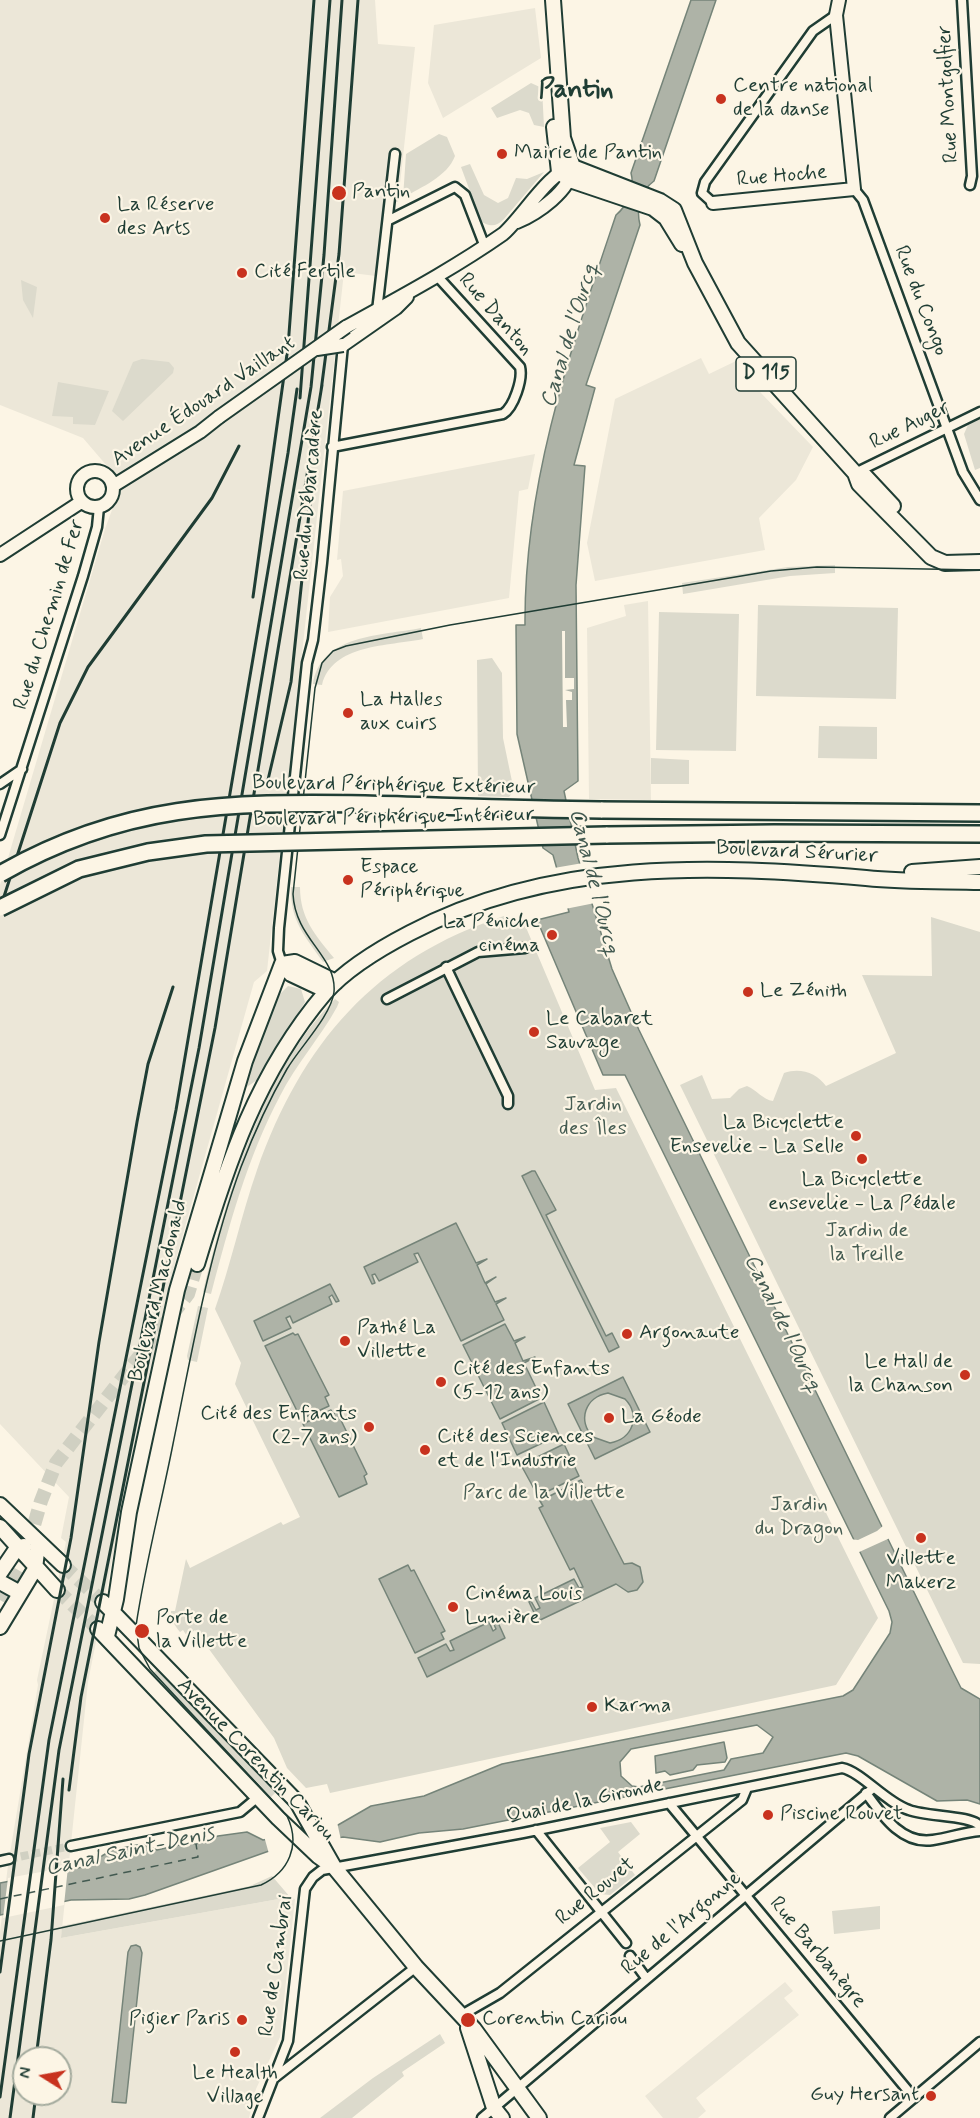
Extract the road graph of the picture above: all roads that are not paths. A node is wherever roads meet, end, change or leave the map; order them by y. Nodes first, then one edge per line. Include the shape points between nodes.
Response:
1 (547, 0) edge
2 (553, 0) edge
3 (839, 0) edge
4 (962, 0) edge
5 (836, 15) junction
6 (395, 154) dead end
7 (567, 173) junction
8 (970, 185) dead end
9 (854, 189) junction
10 (713, 203) joint
11 (389, 219) junction
12 (485, 247) junction
13 (438, 276) junction
14 (410, 294) junction
15 (378, 308) junction
16 (376, 322) junction
17 (343, 345) junction
18 (317, 349) junction
19 (980, 412) edge
20 (948, 428) junction
21 (332, 447) junction
22 (855, 473) junction
23 (113, 486) junction
24 (980, 500) edge
25 (81, 502) junction
26 (99, 507) junction
27 (0, 555) edge
28 (980, 562) edge
29 (22, 769) junction
30 (0, 784) edge
31 (980, 804) edge
32 (927, 812) junction
33 (980, 813) edge
34 (931, 833) junction
35 (980, 834) edge
36 (0, 835) edge
37 (980, 839) edge
38 (980, 867) edge
39 (904, 872) junction
40 (611, 873) joint
41 (832, 873) junction
42 (0, 874) edge
43 (980, 875) edge
44 (980, 882) edge
45 (0, 908) edge
46 (525, 948) dead end
47 (282, 964) junction
48 (446, 967) junction
49 (332, 987) junction
50 (387, 999) dead end
51 (508, 1104) dead end
52 (197, 1264) tunnel mouth
53 (0, 1506) edge
54 (0, 1527) edge
55 (38, 1543) junction
56 (17, 1548) junction
57 (63, 1565) tunnel mouth
58 (35, 1569) junction
59 (0, 1573) edge
60 (0, 1582) edge
61 (57, 1590) tunnel mouth
62 (20, 1593) junction
63 (103, 1602) tunnel mouth
64 (114, 1612) junction
65 (0, 1627) edge
66 (102, 1633) joint
67 (747, 1788) junction
68 (869, 1791) junction
69 (258, 1797) junction
70 (669, 1803) junction
71 (309, 1820) junction
72 (980, 1826) edge
73 (536, 1830) junction
74 (980, 1831) edge
75 (696, 1836) junction
76 (307, 1845) junction
77 (71, 1846) tunnel mouth
78 (334, 1867) junction
79 (745, 1894) junction
80 (602, 1911) junction
81 (626, 1943) dead end
82 (630, 1956) dead end
83 (416, 1967) junction
84 (646, 1978) junction
85 (463, 2019) junction
86 (980, 2042) edge
87 (273, 2079) junction
88 (517, 2089) junction
89 (914, 2098) junction
90 (498, 2113) edge
91 (258, 2118) edge
92 (482, 2118) edge
93 (539, 2118) edge
94 (890, 2118) edge

1 - 7 main road via 555,154
2 - 7 main road
3 - 5 main road
4 - 8 street, Rue Montgolfier
5 - 9 main road
5 - 10 street via 813,31 705,182 702,193
6 - 11 street
7 - 12 main road, Avenue Édouard Vaillant via 532,215
7 - 22 main road, D 115 via 654,204 695,262 738,343
9 - 10 main road, Rue Hoche
9 - 20 street, Rue du Congo via 863,200
11 - 12 street via 451,187 459,188
11 - 15 street
12 - 13 main road, Avenue Édouard Vaillant
13 - 14 main road, Avenue Édouard Vaillant
13 - 21 street, Rue Danton via 518,364 522,372 511,406 503,414
14 - 15 main road, Avenue Édouard Vaillant
14 - 16 main road, Avenue Édouard Vaillant
15 - 16 street
15 - 18 main road, Avenue Édouard Vaillant, bridge
16 - 17 main road, Avenue Édouard Vaillant
17 - 18 main road, Avenue Édouard Vaillant, bridge
17 - 21 street, Rue du Débarcadère
18 - 23 main road, Avenue Édouard Vaillant, bridge via 200,432
19 - 20 street, Rue Auger
20 - 22 street, Rue Auger
20 - 24 street, Rue du Congo via 963,472
21 - 47 street, Rue du Débarcadère via 278,939
22 - 28 main road, D 115 via 865,476 936,552 953,562
23 - 25 main road via 102,472 88,472 76,485
23 - 26 main road via 110,499
25 - 26 main road
25 - 27 main road
26 - 29 street, Rue du Chemin de Fer via 94,538
29 - 30 street
29 - 36 street, Rue du Chemin de Fer
31 - 32 highway
32 - 33 highway, Boulevard Périphérique Extérieur
32 - 42 highway, Boulevard Périphérique Extérieur, bridge via 274,802 216,805 106,826 50,848
34 - 35 highway, Boulevard Périphérique Intérieur
34 - 37 highway
34 - 45 highway, Boulevard Périphérique Intérieur, bridge via 206,844 80,868
38 - 39 main road
39 - 41 main road
39 - 43 main road
40 - 41 main road, Boulevard Sérurier
40 - 49 main road, Boulevard Macdonald via 502,895 443,916 398,939
41 - 44 main road, Boulevard Sérurier
46 - 48 street via 478,952
47 - 49 main road via 291,974
47 - 64 main road, Boulevard Macdonald via 244,1060 181,1295 132,1501
48 - 50 street
48 - 51 street via 508,1096
49 - 52 main road, Boulevard Macdonald via 285,1047 250,1112 230,1156
53 - 55 main road
54 - 56 main road
55 - 56 main road
55 - 57 main road
55 - 58 main road
56 - 58 main road
56 - 59 main road
58 - 61 main road
58 - 62 main road
60 - 62 main road
62 - 65 main road
63 - 64 main road, Avenue Corentin Cariou
64 - 66 main road, Boulevard Macdonald
64 - 71 main road, Avenue Corentin Cariou via 289,1794
66 - 69 main road, Avenue Corentin Cariou
67 - 68 street, Quai de la Gironde via 842,1768
67 - 70 street, Quai de la Gironde
67 - 75 street, Rue Rouvet via 742,1800
68 - 72 street via 905,1809 928,1816 975,1820
68 - 74 street via 890,1823 913,1838 931,1840
68 - 79 street, Rue de l'Argonne
69 - 76 main road, Avenue Corentin Cariou
69 - 77 street via 240,1812
70 - 73 street, Quai de la Gironde
70 - 75 street, Rue Barbanègre
71 - 76 street
71 - 78 main road, Avenue Corentin Cariou
73 - 78 street, Quai de la Gironde
73 - 80 street
75 - 79 street, Rue Barbanègre
75 - 80 street, Rue Rouvet
76 - 78 main road, Avenue Corentin Cariou
78 - 83 main road, Avenue Corentin Cariou
78 - 87 street, Rue de Cambrai via 317,1872 305,1888 288,2041
79 - 84 street, Rue de l'Argonne
79 - 89 street, Rue Barbanègre
80 - 81 street
80 - 85 street, Rue Rouvet
82 - 84 street
83 - 85 main road, Avenue Corentin Cariou
83 - 87 street
84 - 88 street, Rue de l'Argonne
85 - 88 main road, Avenue Corentin Cariou
85 - 90 main road
86 - 89 street
87 - 91 street, Rue de Cambrai
88 - 90 street, Rue de l'Argonne
88 - 93 main road, Avenue Corentin Cariou
89 - 94 street
90 - 92 street, Rue de l'Argonne

